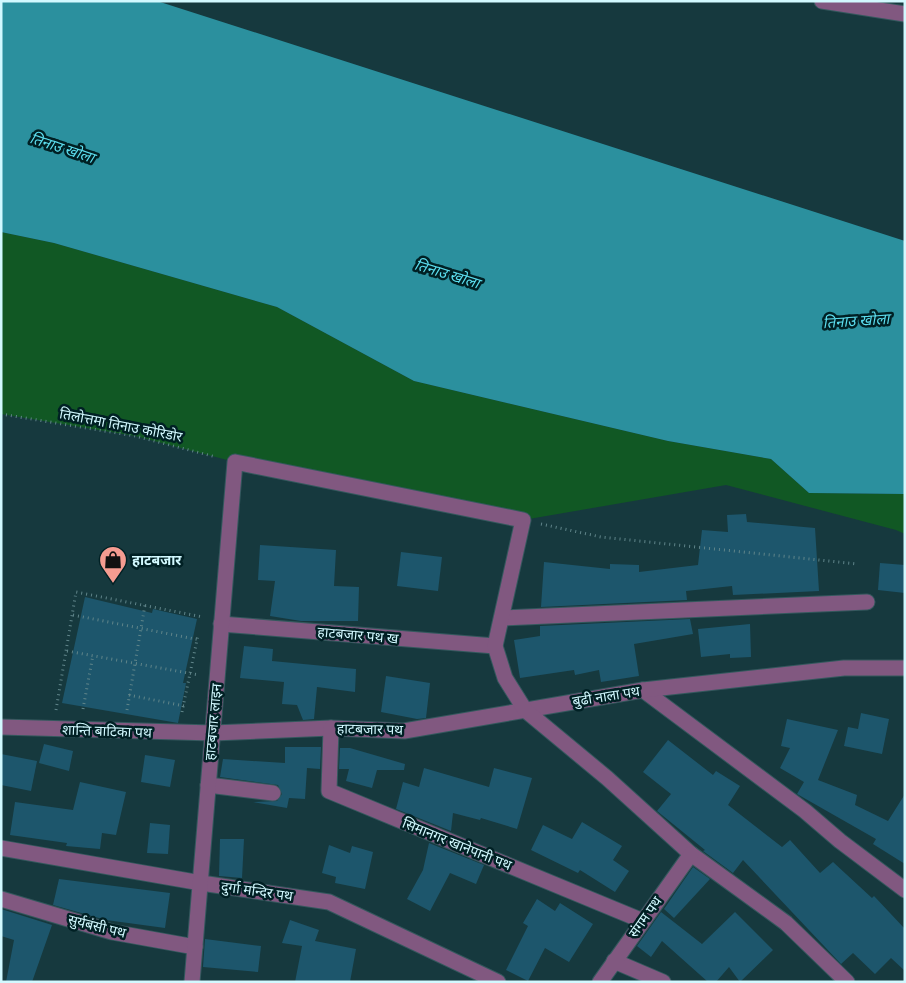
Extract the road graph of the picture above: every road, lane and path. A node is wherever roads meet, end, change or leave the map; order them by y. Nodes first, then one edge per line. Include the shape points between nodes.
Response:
1 (822, 1) edge
2 (905, 14) edge
3 (1, 414) edge
4 (235, 462) junction
5 (523, 520) junction
6 (856, 564) dead end
7 (867, 602) dead end
8 (145, 605) junction
9 (73, 615) junction
10 (502, 618) junction
11 (201, 624) dead end
12 (222, 624) junction
13 (141, 628) junction
14 (199, 632) dead end
15 (198, 639) junction
16 (220, 644) junction
17 (495, 646) junction
18 (67, 651) junction
19 (93, 655) junction
20 (135, 663) junction
21 (905, 668) edge
22 (190, 673) junction
23 (217, 679) junction
24 (643, 690) junction
25 (129, 695) junction
26 (184, 706) junction
27 (525, 710) junction
28 (56, 711) dead end
29 (82, 714) dead end
30 (182, 714) dead end
31 (1, 727) edge
32 (331, 728) junction
33 (124, 731) junction
34 (213, 733) junction
35 (208, 785) junction
36 (273, 793) dead end
37 (1, 848) edge
38 (690, 854) junction
39 (200, 882) junction
40 (905, 890) edge
41 (1, 899) edge
42 (643, 920) junction
43 (195, 947) junction
44 (614, 961) junction
45 (195, 981) edge
46 (498, 982) edge
47 (600, 982) edge
48 (663, 982) edge
49 (847, 982) edge

1 - 2 street
3 - 4 path, तिलोत्तमा तिनाउ कोरिडोर via 135,436
4 - 5 street
4 - 12 street, हाटबजार लाइन
5 - 6 path via 601,538
5 - 10 street
7 - 10 street
8 - 9 path via 76,592
8 - 11 path via 203,617
8 - 13 path
9 - 13 path
9 - 18 path
10 - 17 street
12 - 16 street, हाटबजार लाइन
12 - 17 street, हाटबजार पथ ख
13 - 15 path
13 - 20 path
14 - 15 path
15 - 16 path
15 - 22 path
16 - 23 street, हाटबजार लाइन
17 - 27 street via 505,678
18 - 19 path
18 - 28 path
19 - 20 path
19 - 29 path
20 - 22 path
20 - 25 path
21 - 24 street, बुढी नाला पथ via 844,668
22 - 23 path
22 - 26 path
23 - 34 street, हाटबजार लाइन
24 - 27 street, बुढी नाला पथ
24 - 40 street
25 - 26 path
25 - 33 path
26 - 30 path
27 - 32 street, हाटबजार पथ via 404,731
27 - 38 street via 607,778
31 - 33 street, शान्ति बाटिका पथ
32 - 34 street, हाटबजार पथ
32 - 42 street, सिमानगर खानेपानी पथ via 329,791
33 - 34 street, शान्ति बाटिका पथ
34 - 35 street, हाटबजार लाइन
35 - 36 street
35 - 39 street, हाटबजार लाइन
37 - 39 street, दुर्गा मन्दिर पथ
38 - 42 street, संगम पथ
38 - 49 street via 786,923
39 - 43 street, हाटबजार लाइन
39 - 46 street, दुर्गा मन्दिर पथ via 329,902
41 - 43 street, सुर्यबंसी पथ via 112,932
42 - 44 street, संगम पथ
43 - 45 street, हाटबजार लाइन
44 - 47 street, संगम पथ
44 - 48 street

